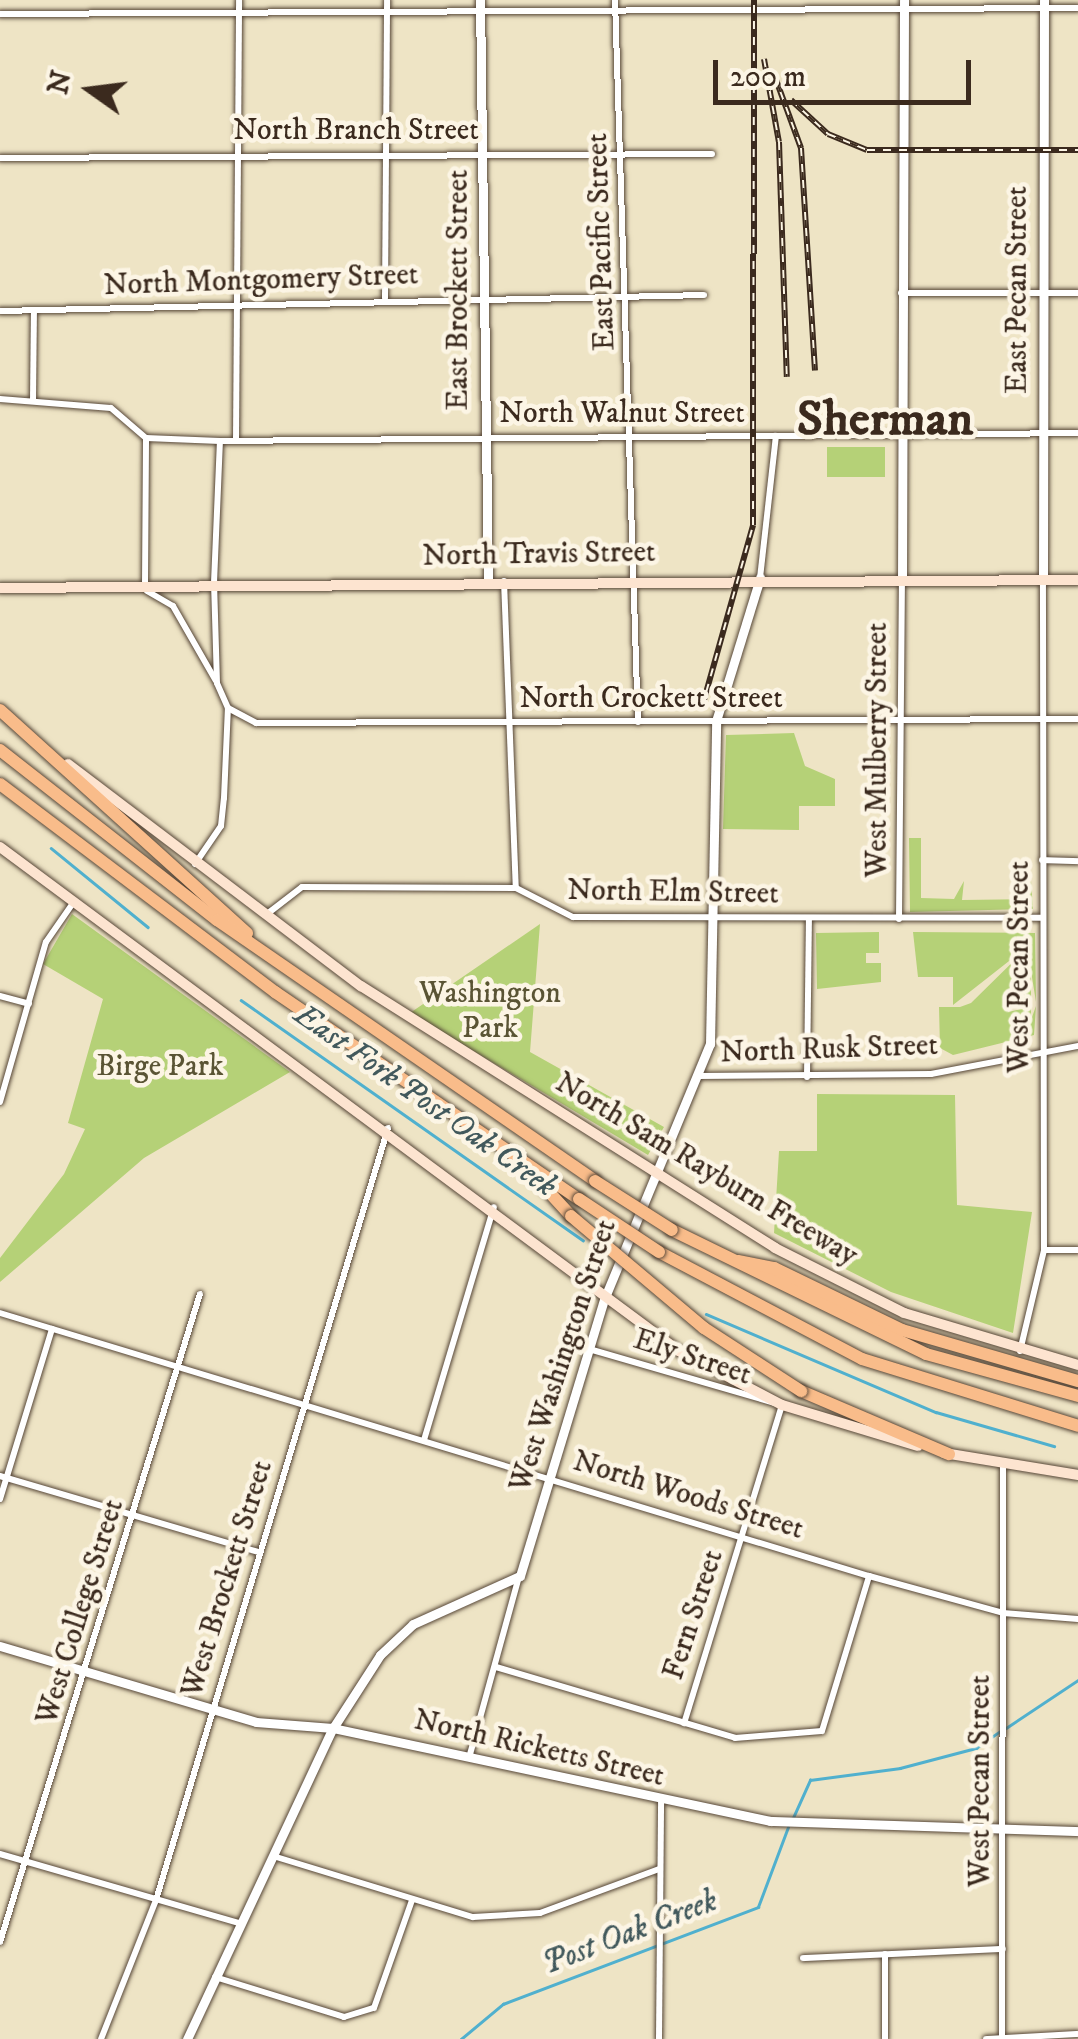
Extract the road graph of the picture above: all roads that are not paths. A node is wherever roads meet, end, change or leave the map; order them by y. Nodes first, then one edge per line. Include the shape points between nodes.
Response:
1 (239, 0) edge
2 (386, 0) edge
3 (615, 0) edge
4 (1044, 4) edge
5 (904, 5) edge
6 (480, 6) edge
7 (1078, 8) edge
8 (615, 10) junction
9 (239, 13) junction
10 (386, 13) junction
11 (0, 14) edge
12 (483, 153) junction
13 (385, 154) junction
14 (622, 154) junction
15 (712, 154) dead end
16 (238, 155) junction
17 (0, 158) edge
18 (1078, 292) edge
19 (901, 293) junction
20 (1042, 294) junction
21 (628, 296) junction
22 (704, 296) dead end
23 (385, 298) junction
24 (484, 298) junction
25 (238, 301) junction
26 (0, 311) edge
27 (34, 311) junction
28 (0, 400) edge
29 (34, 402) junction
30 (1043, 433) junction
31 (1078, 433) edge
32 (776, 436) junction
33 (901, 436) junction
34 (485, 437) junction
35 (629, 437) junction
36 (146, 438) junction
37 (220, 441) junction
38 (236, 441) junction
39 (636, 578) junction
40 (760, 578) junction
41 (488, 580) junction
42 (504, 580) junction
43 (1043, 580) junction
44 (1078, 580) edge
45 (902, 582) junction
46 (214, 583) junction
47 (145, 584) junction
48 (122, 585) junction
49 (0, 588) edge
50 (217, 683) junction
51 (228, 708) junction
52 (0, 709) edge
53 (1042, 718) junction
54 (1078, 719) edge
55 (716, 720) junction
56 (898, 720) junction
57 (511, 722) junction
58 (638, 722) junction
59 (0, 750) edge
60 (0, 784) edge
61 (0, 848) edge
62 (1042, 860) junction
63 (1078, 861) edge
64 (194, 866) junction
65 (516, 888) junction
66 (74, 902) junction
67 (263, 918) junction
68 (809, 918) junction
69 (1042, 918) junction
70 (714, 919) junction
71 (900, 919) junction
72 (297, 978) junction
73 (0, 996) edge
74 (28, 1004) junction
75 (1042, 1046) junction
76 (1078, 1046) edge
77 (698, 1076) junction
78 (807, 1077) junction
79 (0, 1102) edge
80 (388, 1128) junction
81 (519, 1158) junction
82 (655, 1172) junction
83 (494, 1207) junction
84 (1044, 1250) junction
85 (1078, 1250) edge
86 (722, 1258) junction
87 (200, 1294) dead end
88 (605, 1298) junction
89 (0, 1313) edge
90 (52, 1329) junction
91 (589, 1349) junction
92 (1020, 1351) junction
93 (1078, 1364) edge
94 (179, 1367) junction
95 (1078, 1380) edge
96 (1078, 1396) edge
97 (304, 1404) junction
98 (782, 1405) junction
99 (1078, 1426) edge
100 (424, 1440) junction
101 (950, 1454) junction
102 (1003, 1465) junction
103 (1078, 1475) edge
104 (3, 1477) edge
105 (549, 1478) junction
106 (0, 1498) edge
107 (134, 1515) junction
108 (743, 1536) junction
109 (259, 1552) junction
110 (520, 1576) junction
111 (869, 1576) junction
112 (1003, 1613) junction
113 (1078, 1620) edge
114 (0, 1646) edge
115 (496, 1667) junction
116 (88, 1672) junction
117 (213, 1708) junction
118 (684, 1723) junction
119 (333, 1728) junction
120 (469, 1759) junction
121 (661, 1802) junction
122 (1004, 1831) junction
123 (1078, 1831) edge
124 (0, 1854) edge
125 (270, 1855) junction
126 (28, 1863) junction
127 (660, 1869) junction
128 (156, 1900) junction
129 (412, 1900) junction
130 (239, 1923) junction
131 (0, 1942) edge
132 (1002, 1949) junction
133 (885, 1954) junction
134 (803, 1958) dead end
135 (215, 1977) junction
136 (1078, 2034) edge
137 (1002, 2038) edge
138 (1027, 2038) edge
139 (101, 2039) edge
140 (187, 2039) edge
141 (659, 2039) edge
142 (885, 2039) edge
143 (986, 2039) edge

1 - 9 street
2 - 10 street
3 - 8 street, East Pacific Street
4 - 5 street
4 - 7 street
4 - 20 street, East Pecan Street
5 - 8 street
5 - 19 street
6 - 8 street
6 - 10 street
6 - 12 street, East Brockett Street
8 - 14 street, East Pacific Street
9 - 10 street
9 - 11 street
9 - 16 street
10 - 13 street
12 - 13 street, North Branch Street
12 - 14 street, North Branch Street
12 - 24 street, East Brockett Street
13 - 16 street, North Branch Street
13 - 23 street
14 - 15 street, North Branch Street
14 - 21 street, East Pacific Street
16 - 17 street, North Branch Street
16 - 25 street
18 - 20 street
19 - 20 street
19 - 33 street
20 - 30 street, East Pecan Street
21 - 22 street, North Montgomery Street
21 - 24 street, North Montgomery Street
21 - 35 street, East Pacific Street
23 - 24 street, North Montgomery Street
23 - 25 street, North Montgomery Street
24 - 34 street, East Brockett Street
25 - 27 street, North Montgomery Street
25 - 38 street
26 - 27 street, North Montgomery Street
27 - 29 street
28 - 29 street
29 - 36 street via 111,408
30 - 31 street, North Walnut Street
30 - 33 street, North Walnut Street
30 - 43 street, East Pecan Street
32 - 33 street, North Walnut Street
32 - 35 street, North Walnut Street
32 - 40 street
33 - 45 street
34 - 35 street, North Walnut Street
34 - 38 street, North Walnut Street
34 - 41 street, East Brockett Street
35 - 39 street, East Pacific Street
36 - 37 street, North Walnut Street
36 - 47 street
37 - 38 street, North Walnut Street
37 - 46 street
39 - 40 main road, North Travis Street
39 - 42 main road, North Travis Street
39 - 58 street, East Pacific Street
40 - 45 main road, North Travis Street
40 - 55 street, West Washington Street
41 - 42 main road, North Travis Street
41 - 46 main road, North Travis Street
42 - 57 street
43 - 44 main road, North Travis Street
43 - 45 main road, North Travis Street
43 - 53 street, West Pecan Street
45 - 56 street, West Mulberry Street
46 - 47 main road, North Travis Street
46 - 50 street
47 - 48 main road, North Travis Street
48 - 49 main road, North Travis Street
48 - 50 street via 173,606
50 - 51 street
51 - 57 street, North Crockett Street via 256,723
51 - 64 street via 221,826
52 - 64 main road, North Sam Rayburn Freeway
52 - 72 highway
53 - 54 street, North Crockett Street
53 - 56 street, North Crockett Street
53 - 62 street, West Pecan Street
55 - 56 street, North Crockett Street
55 - 58 street, North Crockett Street
55 - 70 street, West Washington Street
56 - 71 street, West Mulberry Street
57 - 58 street, North Crockett Street
57 - 65 street
59 - 72 highway, North Sam Rayburn Freeway
60 - 81 highway via 276,992
61 - 66 main road
62 - 63 street
62 - 69 street, West Pecan Street
64 - 67 main road, North Sam Rayburn Freeway
65 - 67 street, North Elm Street via 302,887
65 - 70 street, North Elm Street via 573,917
66 - 74 street via 46,942
66 - 80 main road
67 - 82 main road, North Sam Rayburn Freeway
68 - 70 street, North Elm Street
68 - 71 street, North Elm Street
68 - 78 street
69 - 71 street, North Elm Street
69 - 75 street, West Pecan Street
70 - 77 street, West Washington Street via 712,1028
72 - 86 highway, North Sam Rayburn Freeway, bridge via 595,1181
73 - 74 street
74 - 79 street
75 - 76 street, North Rusk Street
75 - 78 street, North Rusk Street via 931,1074
75 - 84 street, West Pecan Street
77 - 78 street, North Rusk Street
77 - 82 street, West Washington Street
80 - 83 main road
80 - 97 street, West Brockett Street
81 - 99 highway, bridge via 659,1252 862,1358
81 - 101 highway, bridge via 571,1216 704,1328 801,1390
82 - 88 street, West Washington Street
82 - 92 main road, North Sam Rayburn Freeway via 842,1283
83 - 88 main road
83 - 100 street
84 - 85 street
84 - 92 street, West Pecan Street
86 - 95 highway via 774,1268 902,1330
86 - 96 highway, North Sam Rayburn Freeway via 926,1354
87 - 94 street, West College Street
88 - 91 street, West Washington Street
88 - 98 main road via 679,1351
89 - 90 street, North Woods Street
90 - 94 street, North Woods Street
90 - 104 street
91 - 98 street, Ely Street
91 - 105 street, West Washington Street
92 - 93 main road, North Sam Rayburn Freeway
94 - 97 street, North Woods Street
94 - 107 street, West College Street
97 - 100 street, North Woods Street
97 - 109 street, West Brockett Street
98 - 101 main road
98 - 108 street, Fern Street
100 - 105 street, North Woods Street
101 - 102 main road
102 - 103 main road
102 - 112 street, West Pecan Street
104 - 106 street
104 - 107 street
105 - 108 street, North Woods Street
105 - 110 street, West Washington Street
107 - 109 street
107 - 116 street, West College Street
108 - 111 street, North Woods Street
108 - 118 street, Fern Street
109 - 117 street, West Brockett Street
110 - 115 street
110 - 119 street via 413,1624 380,1655
111 - 112 street, North Woods Street
111 - 118 street via 822,1731 735,1738
112 - 113 street, North Woods Street
112 - 122 street, West Pecan Street
114 - 116 street, North Ricketts Street
115 - 118 street
115 - 120 street
116 - 117 street, North Ricketts Street
116 - 126 street, West College Street
117 - 119 street, North Ricketts Street via 286,1728
117 - 128 street, West Brockett Street
119 - 120 street, North Ricketts Street
119 - 125 street
120 - 121 street, North Ricketts Street
121 - 122 street, North Ricketts Street via 798,1824
121 - 127 street
122 - 123 street, North Ricketts Street
122 - 132 street, West Pecan Street
124 - 126 street
125 - 129 street
125 - 130 street
126 - 128 street
126 - 131 street, West College Street
127 - 129 street via 540,1913 473,1916
127 - 141 street
128 - 130 street
128 - 139 street, West Brockett Street
129 - 135 street via 374,2008 344,2017
130 - 135 street
132 - 133 street
132 - 137 street, West Pecan Street
133 - 134 street
133 - 142 street
135 - 140 street
136 - 138 street
137 - 138 street
137 - 143 street

